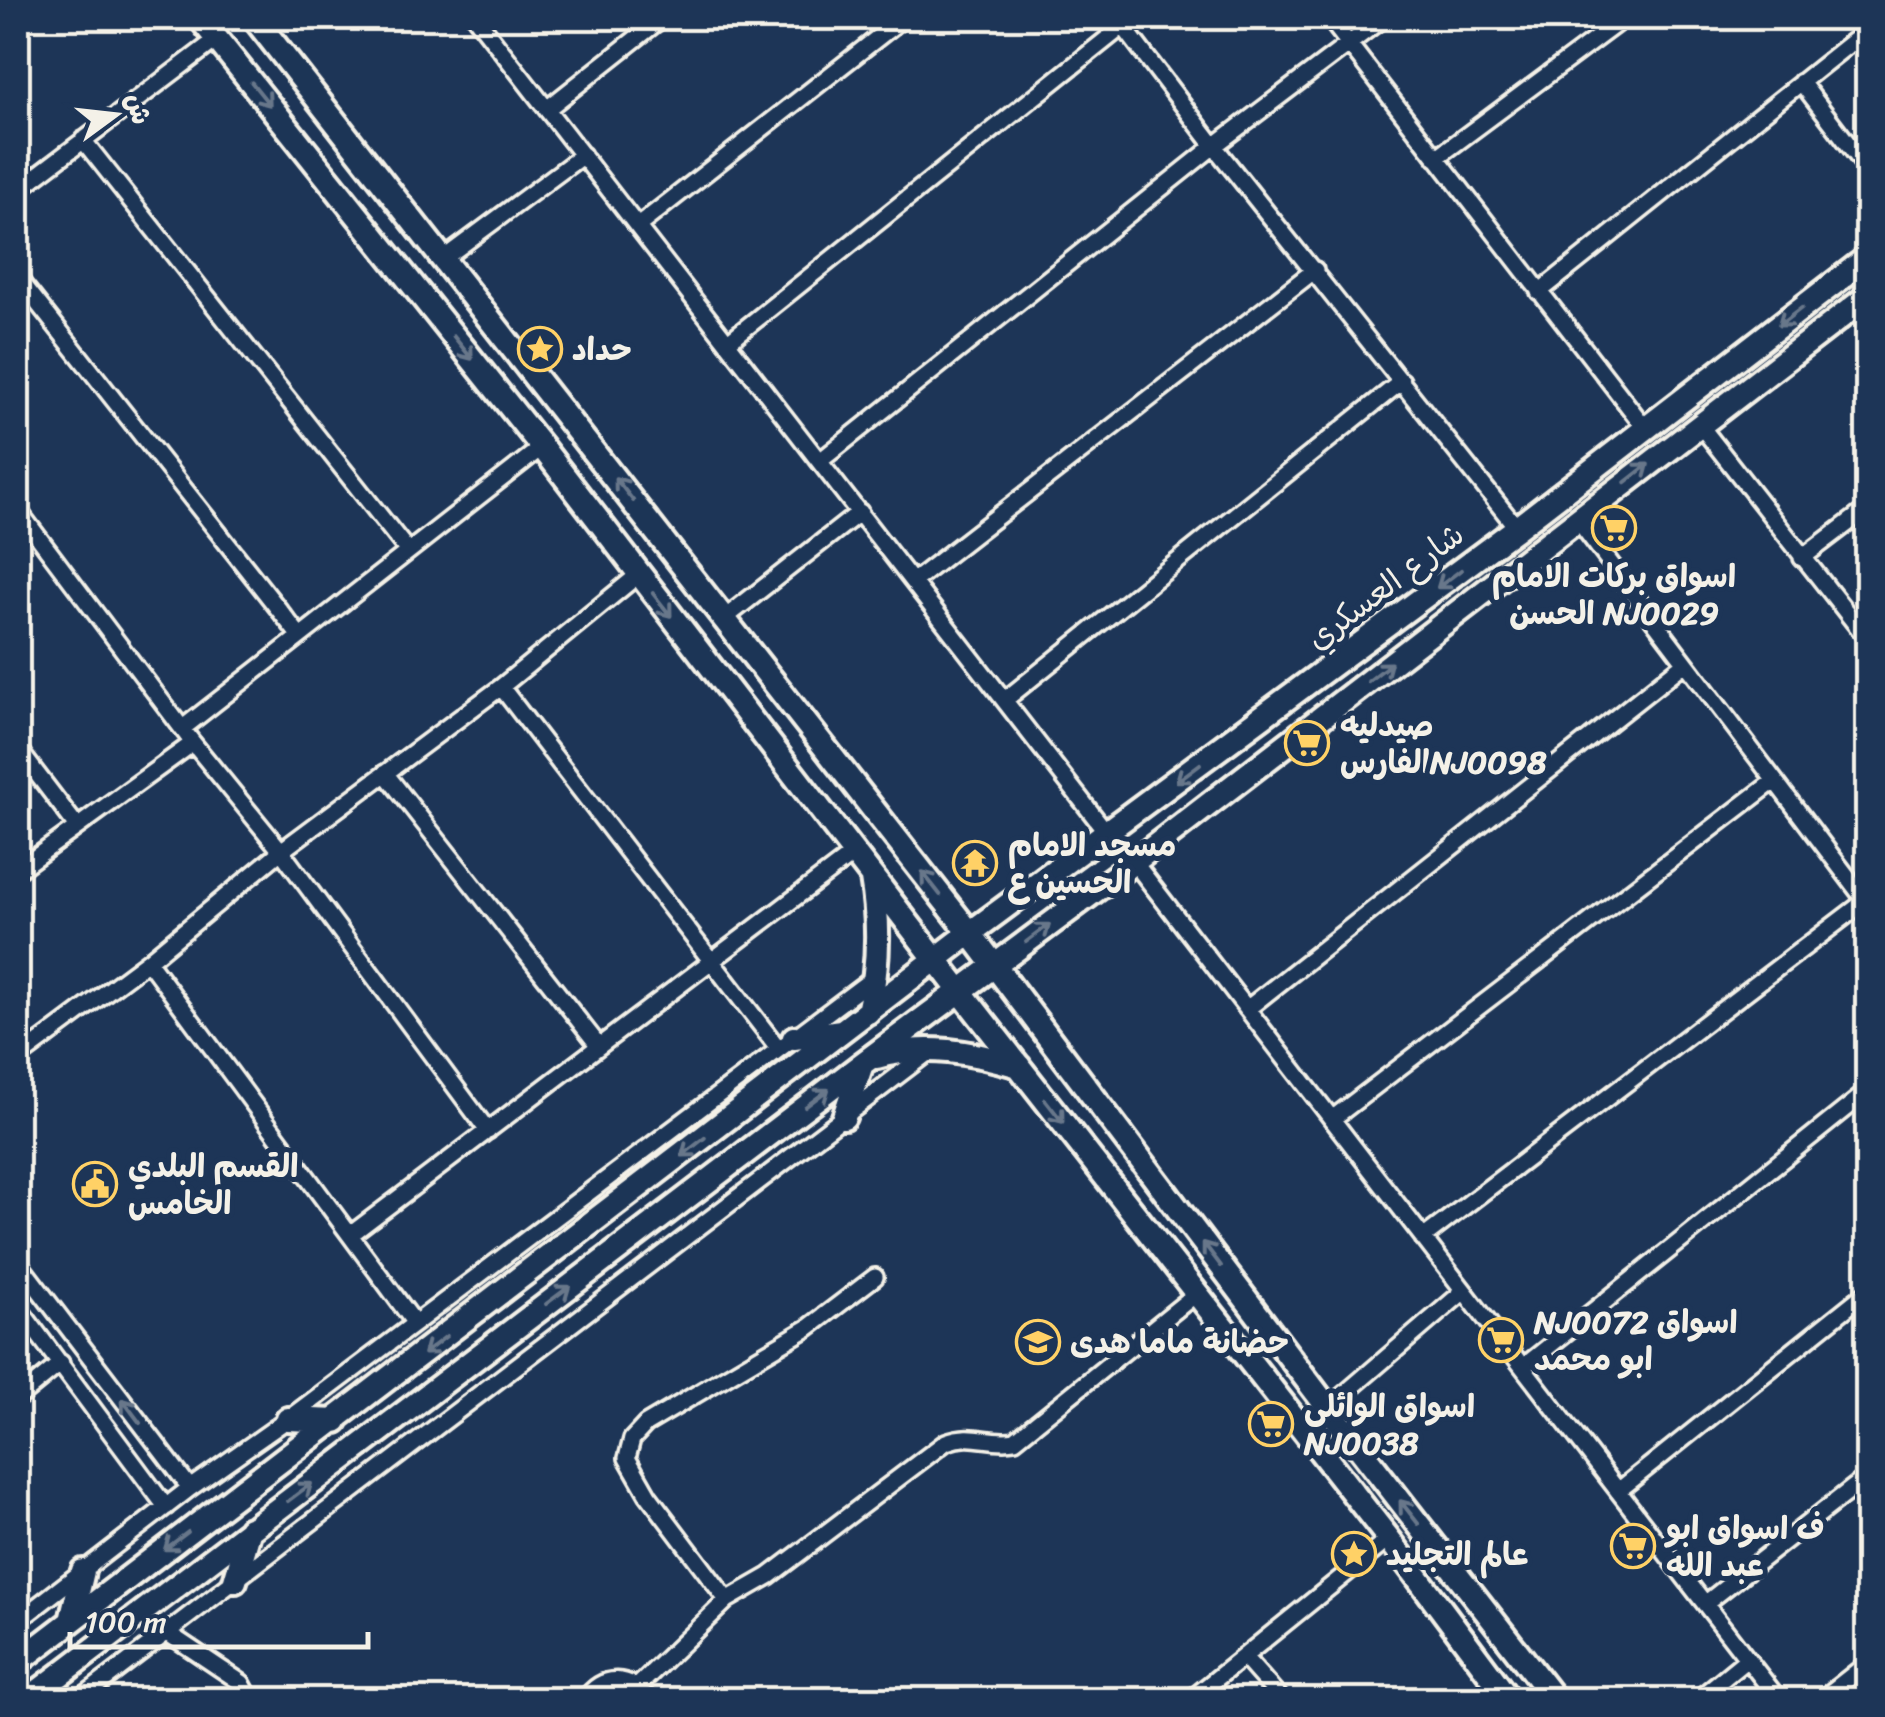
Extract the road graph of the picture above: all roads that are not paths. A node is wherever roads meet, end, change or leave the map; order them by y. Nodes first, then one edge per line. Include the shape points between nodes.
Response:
1 (200, 18) edge
2 (254, 18) edge
3 (476, 18) edge
4 (662, 18) edge
5 (903, 18) edge
6 (1330, 18) edge
7 (1382, 18) edge
8 (1624, 18) edge
9 (1120, 22) edge
10 (1868, 29) edge
11 (217, 38) junction
12 (1348, 44) junction
13 (1801, 82) junction
14 (547, 109) junction
15 (83, 140) junction
16 (1214, 146) junction
17 (583, 155) junction
18 (1436, 158) junction
19 (1868, 170) edge
20 (18, 190) edge
21 (638, 226) junction
22 (443, 258) junction
23 (1868, 258) edge
24 (1315, 270) junction
25 (18, 278) edge
26 (1539, 292) junction
27 (1868, 296) edge
28 (728, 342) junction
29 (514, 350) junction
30 (488, 380) junction
31 (1402, 381) junction
32 (548, 392) junction
33 (520, 420) junction
34 (1700, 425) junction
35 (1646, 429) junction
36 (542, 447) junction
37 (820, 461) junction
38 (1868, 508) edge
39 (860, 512) junction
40 (20, 519) edge
41 (1578, 519) junction
42 (1517, 528) junction
43 (407, 550) junction
44 (1802, 558) junction
45 (638, 574) junction
46 (914, 581) junction
47 (725, 618) junction
48 (299, 635) junction
49 (1868, 640) edge
50 (1685, 664) junction
51 (501, 686) junction
52 (1006, 700) junction
53 (182, 728) junction
54 (193, 744) junction
55 (18, 749) edge
56 (385, 773) junction
57 (1774, 780) junction
58 (76, 825) junction
59 (1108, 833) junction
60 (281, 851) junction
61 (854, 854) junction
62 (1134, 862) junction
63 (18, 870) edge
64 (872, 875) junction
65 (1867, 902) edge
66 (970, 933) junction
67 (936, 959) junction
68 (148, 961) junction
69 (712, 961) junction
70 (994, 966) junction
71 (876, 976) junction
72 (960, 991) junction
73 (1248, 1009) junction
74 (868, 1012) junction
75 (844, 1031) junction
76 (786, 1043) junction
77 (599, 1046) junction
78 (932, 1050) junction
79 (18, 1058) edge
80 (865, 1062) junction
81 (1018, 1066) junction
82 (1868, 1091) edge
83 (844, 1117) junction
84 (1332, 1119) junction
85 (488, 1131) junction
86 (350, 1235) junction
87 (1423, 1238) junction
88 (18, 1262) edge
89 (875, 1277) dead end
90 (1464, 1290) junction
91 (1868, 1291) edge
92 (1197, 1293) junction
93 (18, 1308) edge
94 (414, 1322) junction
95 (61, 1363) junction
96 (1523, 1367) junction
97 (18, 1398) edge
98 (1328, 1408) junction
99 (288, 1419) junction
100 (336, 1421) junction
101 (1868, 1476) edge
102 (190, 1488) junction
103 (1618, 1491) junction
104 (166, 1507) junction
105 (250, 1530) junction
106 (1389, 1539) junction
107 (1439, 1551) junction
108 (83, 1571) junction
109 (1413, 1571) junction
110 (235, 1581) junction
111 (728, 1600) junction
112 (1705, 1604) junction
113 (1490, 1617) junction
114 (18, 1621) edge
115 (72, 1621) junction
116 (166, 1632) junction
117 (1460, 1635) junction
118 (1244, 1657) junction
119 (1747, 1658) junction
120 (18, 1662) edge
121 (1868, 1663) edge
122 (644, 1693) edge
123 (27, 1700) edge
124 (78, 1700) edge
125 (252, 1700) edge
126 (585, 1700) edge
127 (1190, 1700) edge
128 (1282, 1700) edge
129 (1509, 1700) edge
130 (1555, 1700) edge
131 (1698, 1700) edge
132 (1778, 1700) edge
133 (1821, 1700) edge

1 - 11 main road
2 - 22 main road
3 - 14 street
4 - 14 street
5 - 21 street
6 - 12 street
7 - 12 street
8 - 18 street
9 - 16 street
9 - 28 street
10 - 13 street
11 - 15 street
11 -> 30 main road
12 - 16 street
12 - 18 street
13 - 19 street
13 - 26 street
14 - 17 street
15 - 20 street
15 - 43 street
16 - 24 street
16 - 37 street
17 - 21 street
17 - 22 street
18 - 26 street
21 - 28 street
22 - 29 main road
23 -> 35 main road, شارع العسكري
24 - 31 street
24 - 46 street
25 - 48 street
26 - 35 street
27 - 34 main road, شارع العسكري
28 - 37 street
29 - 30 main road via 516,372
29 - 32 main road
30 - 33 main road
31 - 42 street
31 - 52 street
32 - 33 main road via 524,394
47 -> 32 main road
33 - 36 main road
41 -> 34 main road, شارع العسكري
34 - 44 street
35 - 42 main road, شارع العسكري
36 - 43 street
36 - 45 main road
37 - 39 street
38 - 44 street
39 - 46 street
39 - 47 street
40 - 53 street
41 - 50 street
62 -> 41 main road, شارع العسكري
42 -> 59 main road, شارع العسكري
43 - 48 street
44 - 49 street
45 - 51 street
45 -> 61 main road
46 - 52 street
66 -> 47 main road
48 - 53 street
50 - 57 street
50 - 73 street
51 - 56 street
51 - 69 street
52 - 59 street
53 - 54 street
54 - 58 street
54 - 60 street
55 - 58 street
56 - 60 street
56 - 77 street
57 - 65 street
57 - 84 street
58 - 63 street
59 - 66 main road, شارع العسكري
60 - 68 street
60 - 85 street
61 - 64 main road
61 - 69 street
70 -> 62 main road, شارع العسكري
62 - 73 street
64 - 67 main road
64 - 71 main road
65 - 87 street
66 - 67 main road, شارع العسكري
66 - 70 main road
67 - 72 main road
67 - 74 main road, شارع العسكري
68 - 79 street
68 - 86 street
69 - 76 street
69 - 77 street
70 - 72 main road, شارع العسكري
98 -> 70 main road
71 - 74 main road
71 - 76 street
72 - 80 main road, شارع العسكري
72 - 81 main road
73 - 84 street
74 - 75 main road, شارع العسكري
75 - 76 main road
75 -> 100 main road, شارع العسكري
76 - 94 street
77 - 85 street
78 - 80 main road via 892,1052
78 - 81 main road
78 - 83 street
80 - 83 main road
105 -> 80 main road, شارع العسكري
81 -> 92 main road
82 - 96 street
83 - 110 street
84 - 87 street
85 - 86 street
86 - 94 street
87 - 90 street
102 -> 88 street
89 - 111 street via 808,1328 646,1424 632,1439 627,1458 648,1496
90 - 96 street
90 - 98 street
91 - 103 street
92 - 106 main road
92 - 111 street via 1028,1432 1003,1442 962,1436 946,1442
93 - 95 street
94 - 99 street
95 - 97 street
95 - 104 street
96 - 103 street
107 -> 98 main road
99 - 100 main road
99 - 102 street
100 -> 115 main road, شارع العسكري
101 - 112 street
102 - 104 street
103 - 112 street
104 - 108 street
105 - 110 main road
105 - 123 main road, شارع العسكري
106 - 109 main road
106 - 118 street
107 - 109 main road via 1433,1570
107 - 113 main road
108 - 114 street
108 - 115 main road
109 - 117 main road
110 - 116 street
111 - 122 street
112 - 119 street
113 - 117 main road via 1465,1620
113 - 130 main road
115 - 120 main road, شارع العسكري
116 - 124 street
116 - 125 street via 242,1683
117 - 129 main road
118 - 127 street
118 - 128 street
119 - 131 street
119 - 132 street
121 - 133 street
122 - 126 street via 625,1680 611,1680

